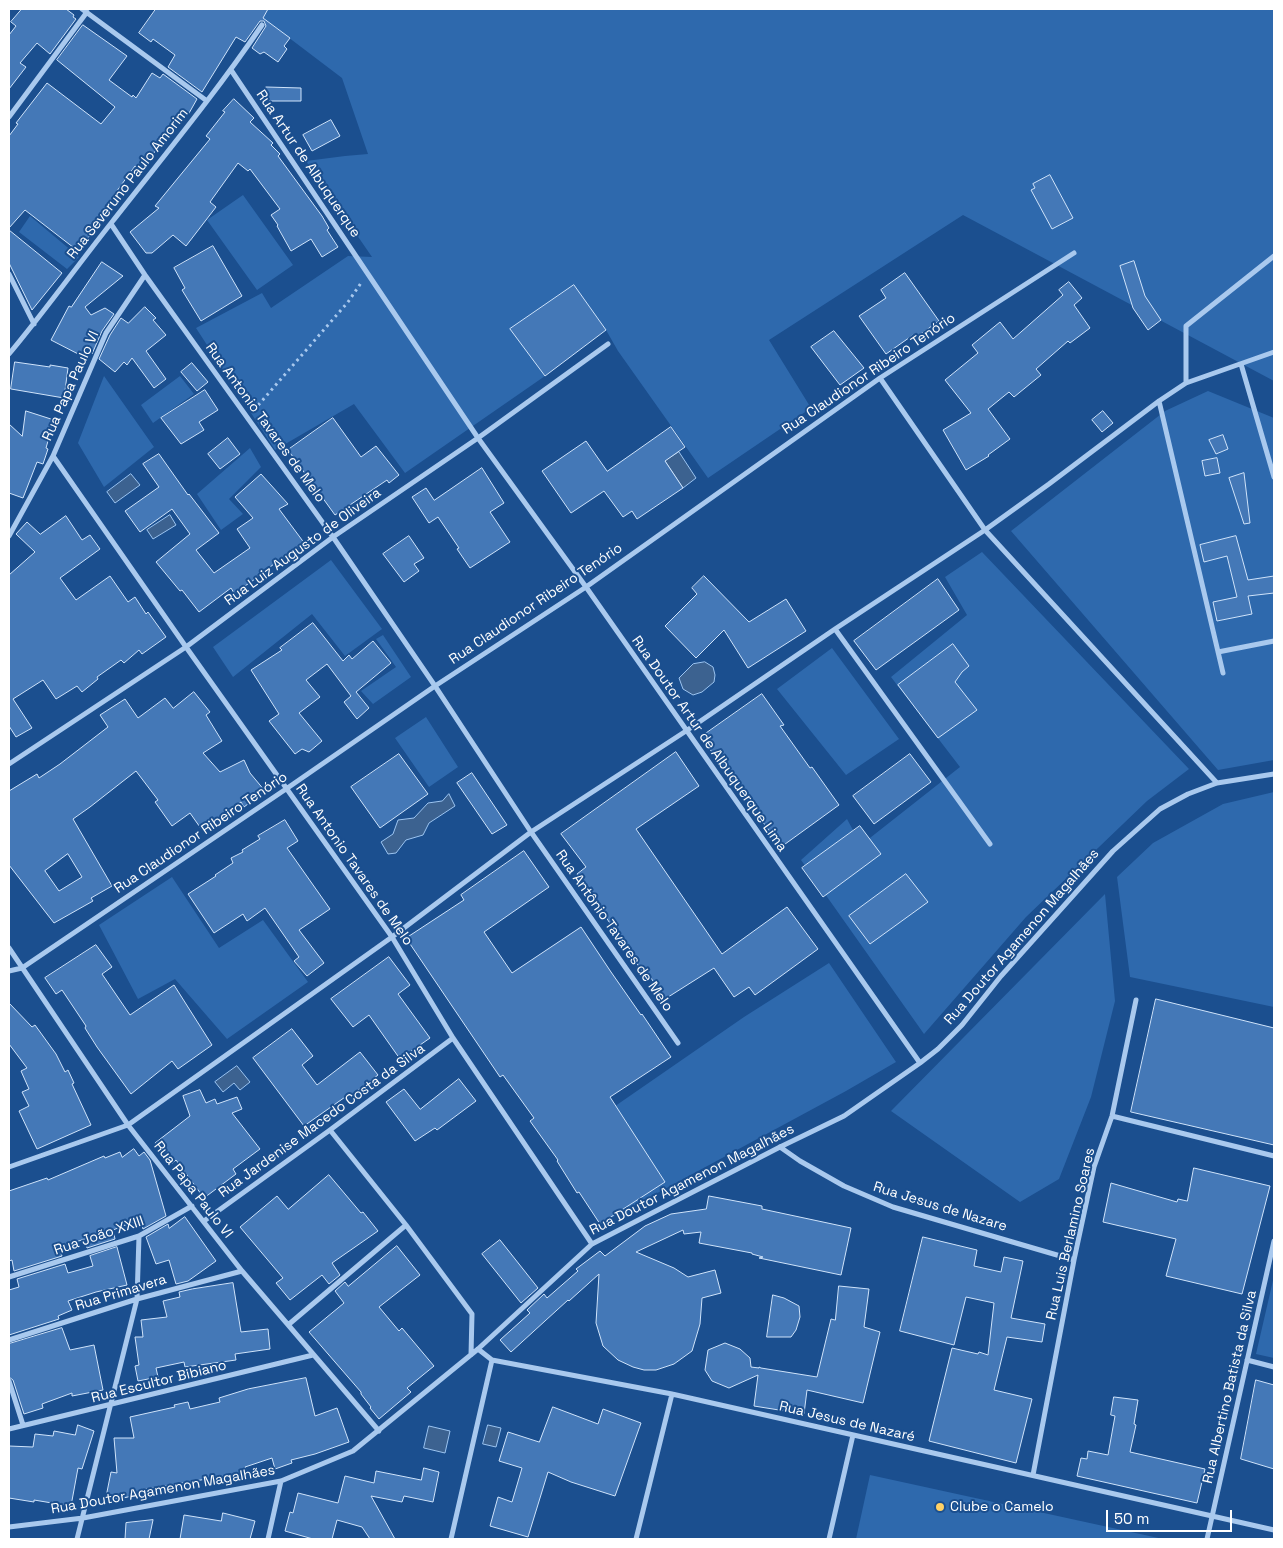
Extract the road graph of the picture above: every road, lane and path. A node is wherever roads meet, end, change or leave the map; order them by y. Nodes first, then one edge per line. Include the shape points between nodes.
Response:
1 (85, 11) edge
2 (262, 25) dead end
3 (231, 70) junction
4 (207, 101) junction
5 (9, 117) edge
6 (111, 224) junction
7 (1074, 253) dead end
8 (1274, 256) edge
9 (367, 271) junction
10 (9, 274) edge
11 (145, 275) junction
12 (34, 324) junction
13 (608, 344) dead end
14 (1274, 352) edge
15 (9, 354) edge
16 (1241, 364) junction
17 (880, 378) junction
18 (1186, 383) junction
19 (1159, 401) junction
20 (248, 418) junction
21 (478, 438) junction
22 (53, 456) junction
23 (1274, 477) edge
24 (9, 525) edge
25 (15, 525) junction
26 (985, 530) junction
27 (9, 536) edge
28 (333, 537) junction
29 (586, 586) junction
30 (835, 629) junction
31 (1274, 641) edge
32 (186, 647) junction
33 (1218, 652) junction
34 (1223, 673) dead end
35 (435, 686) junction
36 (686, 731) junction
37 (9, 764) edge
38 (1274, 774) edge
39 (1217, 783) junction
40 (286, 789) junction
41 (531, 832) junction
42 (990, 844) dead end
43 (392, 937) junction
44 (9, 948) edge
45 (22, 968) junction
46 (9, 970) edge
47 (1136, 1000) dead end
48 (453, 1038) junction
49 (678, 1043) dead end
50 (920, 1063) junction
51 (1112, 1116) junction
52 (128, 1125) junction
53 (330, 1130) junction
54 (780, 1147) junction
55 (1274, 1156) edge
56 (9, 1167) edge
57 (192, 1206) junction
58 (204, 1221) junction
59 (406, 1225) junction
60 (139, 1236) junction
61 (1274, 1241) edge
62 (592, 1244) junction
63 (1074, 1260) junction
64 (242, 1271) junction
65 (9, 1277) edge
66 (137, 1299) junction
67 (288, 1324) junction
68 (9, 1340) edge
69 (478, 1349) junction
70 (313, 1355) junction
71 (471, 1356) junction
72 (492, 1360) junction
73 (1247, 1360) junction
74 (1274, 1367) edge
75 (9, 1382) edge
76 (672, 1394) junction
77 (112, 1405) junction
78 (23, 1425) junction
79 (9, 1429) edge
80 (379, 1431) junction
81 (853, 1435) junction
82 (1033, 1475) junction
83 (281, 1481) junction
84 (1212, 1516) junction
85 (83, 1518) junction
86 (9, 1526) edge
87 (1274, 1530) edge
88 (77, 1539) edge
89 (268, 1539) edge
90 (451, 1539) edge
91 (636, 1539) edge
92 (829, 1539) edge
93 (1207, 1539) edge

1 - 4 street
1 - 5 street
2 - 3 street, Rua Severuno Paulo Amorim
3 - 4 street, Rua Severuno Paulo Amorim
3 - 9 street, Rua Artur de Albuquerque
4 - 6 street, Rua Severuno Paulo Amorim
6 - 11 street, Rua Antonio Tavares de Melo
6 - 12 street, Rua Severuno Paulo Amorim
7 - 17 street, Rua Claudionor Ribeiro Tenório
8 - 18 street via 1186,326
9 - 20 path via 348,302
9 - 21 street, Rua Artur de Albuquerque
10 - 12 street
11 - 20 street, Rua Antonio Tavares de Melo
11 - 22 street, Rua Papa Paulo VI via 106,333
12 - 15 street, Rua Severuno Paulo Amorim
13 - 21 street, Rua Luiz Augusto de Oliveira
14 - 16 street
16 - 18 street
16 - 23 street
17 - 26 street
17 - 29 street, Rua Claudionor Ribeiro Tenório
18 - 19 street
19 - 26 street
19 - 33 street
20 - 28 street, Rua Antonio Tavares de Melo
21 - 28 street, Rua Luiz Augusto de Oliveira
21 - 29 street, Rua Doutor Artur de Albuquerque Lima
22 - 25 street, Rua Papa Paulo VI
22 - 32 street, Rua Antonio Tavares de Melo
24 - 25 street
25 - 27 street, Rua Papa Paulo VI
26 - 30 street
26 - 39 street
28 - 32 street, Rua Luiz Augusto de Oliveira
28 - 35 street, Rua Antonio Tavares de Melo
29 - 35 street, Rua Claudionor Ribeiro Tenório
29 - 36 street, Rua Doutor Artur de Albuquerque Lima
30 - 36 street
30 - 42 street
31 - 33 street
32 - 37 street, Rua Luiz Augusto de Oliveira
32 - 40 street, Rua Antonio Tavares de Melo
33 - 34 street
35 - 40 street, Rua Claudionor Ribeiro Tenório
35 - 41 street, Rua Antônio Tavares de Melo
36 - 41 street
36 - 50 street, Rua Doutor Artur de Albuquerque Lima
38 - 39 street, Rua Doutor Agamenon Magalhães
39 - 50 street, Rua Doutor Agamenon Magalhães via 1160,809 1113,851 1001,976 962,1025
40 - 43 street, Rua Antonio Tavares de Melo
40 - 45 street, Rua Claudionor Ribeiro Tenório
41 - 43 street
41 - 49 street, Rua Antônio Tavares de Melo
43 - 48 street, Rua Antonio Tavares de Melo
43 - 52 street
44 - 45 street, Rua Papa Paulo VI
45 - 46 street, Rua Claudionor Ribeiro Tenório
45 - 52 street, Rua Papa Paulo VI
47 - 51 street, Rua Luis Berlamino Soares
48 - 53 street, Rua Jardenise Macedo Costa da Silva
48 - 62 street, Rua Antonio Tavares de Melo
50 - 54 street, Rua Doutor Agamenon Magalhães via 844,1116
51 - 55 street
51 - 63 street, Rua Luis Berlamino Soares via 1094,1167
52 - 56 street
52 - 57 street, Rua Papa Paulo VI
53 - 58 street, Rua Jardenise Macedo Costa da Silva
53 - 59 street
54 - 62 street, Rua Doutor Agamenon Magalhães
54 - 63 street, Rua Jesus de Nazare via 844,1186 893,1207
57 - 58 street, Rua Papa Paulo VI
57 - 60 street, Rua João XXIII
58 - 64 street, Rua Papa Paulo VI
59 - 67 street
59 - 71 street via 472,1314
60 - 65 street, Rua João XXIII
60 - 66 street
61 - 73 street, Rua Albertino Batista da Silva
62 - 69 street, Rua Doutor Agamenon Magalhães
63 - 82 street, Rua Luis Berlamino Soares
64 - 66 street, Rua Primavera
64 - 67 street, Rua Papa Paulo VI
66 - 68 street, Rua Primavera
66 - 77 street
67 - 70 street, Rua Papa Paulo VI
69 - 71 street, Rua Doutor Agamenon Magalhães
69 - 72 street, Rua Jesus de Nazaré
70 - 77 street, Rua Escultor Bibiano
70 - 80 street, Rua Papa Paulo VI
71 - 80 street, Rua Doutor Agamenon Magalhães
72 - 76 street, Rua Jesus de Nazaré
72 - 90 street
73 - 74 street
73 - 84 street, Rua Albertino Batista da Silva
75 - 78 street
76 - 81 street, Rua Jesus de Nazaré
76 - 91 street
77 - 78 street, Rua Escultor Bibiano
77 - 85 street
78 - 79 street, Rua Escultor Bibiano
80 - 83 street, Rua Doutor Agamenon Magalhães via 346,1455
81 - 82 street, Rua Jesus de Nazaré
81 - 92 street
82 - 84 street, Rua Jesus de Nazaré
83 - 85 street, Rua Doutor Agamenon Magalhães
83 - 89 street
84 - 87 street, Rua Jesus de Nazaré
84 - 93 street, Rua Albertino Batista da Silva
85 - 86 street, Rua Doutor Agamenon Magalhães
85 - 88 street

